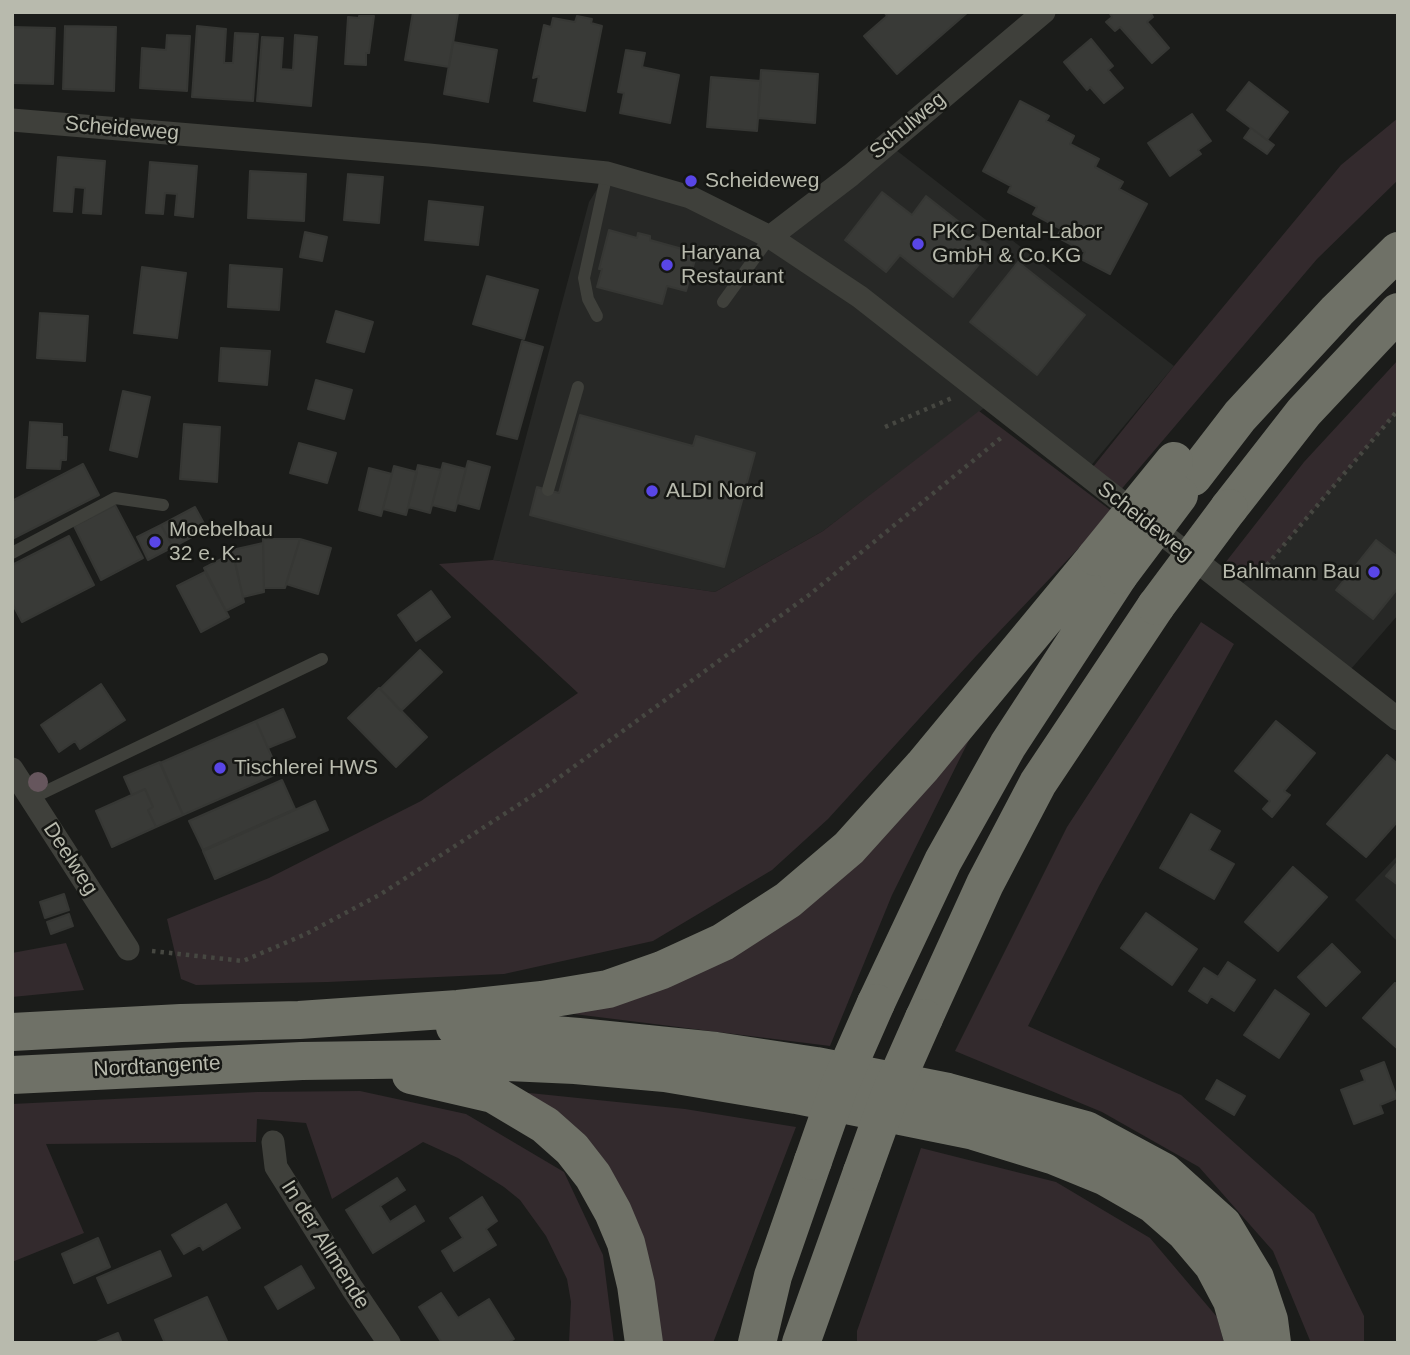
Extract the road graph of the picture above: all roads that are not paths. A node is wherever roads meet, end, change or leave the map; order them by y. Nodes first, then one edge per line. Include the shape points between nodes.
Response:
1 (1044, 12) edge
2 (12, 120) edge
3 (607, 173) junction
4 (770, 237) junction
5 (1398, 251) edge
6 (723, 302) dead end
7 (1398, 312) edge
8 (597, 316) dead end
9 (578, 387) dead end
10 (548, 490) dead end
11 (163, 505) dead end
12 (12, 553) edge
13 (1107, 566) junction
14 (322, 659) dead end
15 (1398, 719) edge
16 (12, 769) edge
17 (32, 799) junction
18 (128, 949) road end
19 (299, 1020) junction
20 (12, 1032) edge
21 (302, 1061) junction
22 (12, 1074) edge
23 (273, 1142) dead end
24 (862, 1172) junction
25 (389, 1343) edge
26 (644, 1343) edge
27 (757, 1343) edge
28 (801, 1343) edge
29 (829, 1343) edge
30 (1244, 1343) edge
31 (1272, 1343) edge

1 - 4 street, Schulweg
2 - 3 street, Scheideweg
3 - 4 street, Scheideweg via 690,197
3 - 8 lane via 584,278
4 - 6 lane
4 - 15 street, Scheideweg via 860,297
5 - 13 highway, bridge via 1183,469
7 - 24 highway, bridge via 1304,412 1229,508 1156,606 1038,783 985,884 924,1018
9 - 10 lane
11 - 12 lane via 115,498
13 - 19 highway via 849,848 788,900 723,942 662,970 595,991 458,1009
13 - 27 highway, bridge via 943,861 876,1003 813,1161
14 - 17 lane
16 - 17 street, Deelweg
17 - 18 street, Deelweg
19 - 20 highway, Nordtangente
19 - 31 highway via 436,1026 716,1051 948,1092 1086,1130 1164,1172 1223,1225 1255,1278
21 - 22 highway, Nordtangente
21 - 26 highway via 394,1072 493,1094 545,1125 572,1149 613,1212 636,1285
21 - 30 highway via 441,1059 665,1073 974,1132 1052,1154 1153,1204 1185,1232 1213,1265 1232,1301
23 - 25 street, In der Allmende via 276,1167
24 - 28 highway
24 - 29 highway via 858,1249

